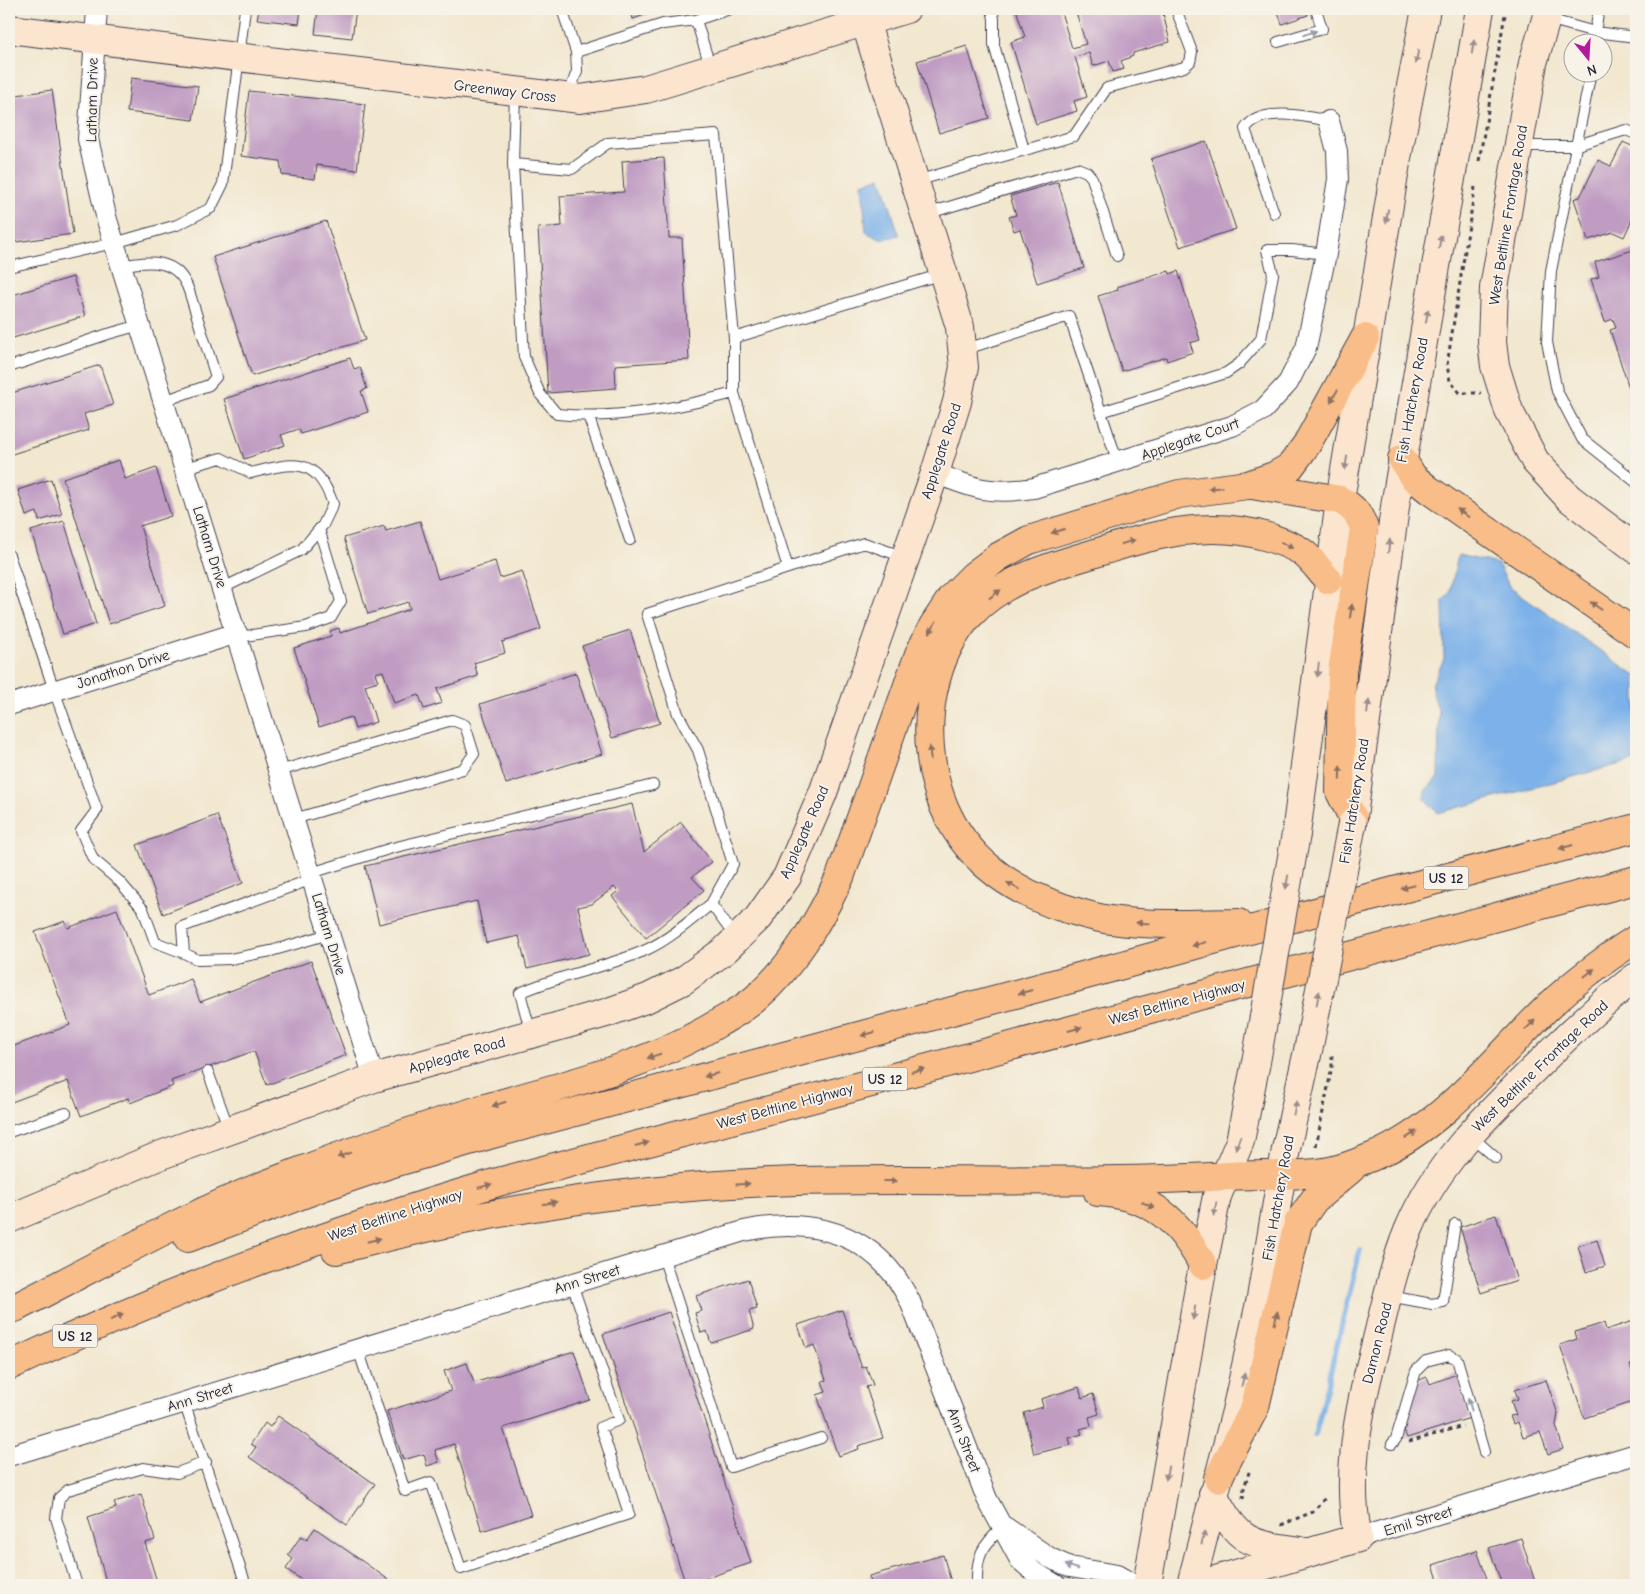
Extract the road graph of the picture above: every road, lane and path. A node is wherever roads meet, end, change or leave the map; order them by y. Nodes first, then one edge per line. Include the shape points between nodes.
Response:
1 (97, 9) edge
2 (245, 9) edge
3 (562, 9) edge
4 (730, 9) edge
5 (906, 9) edge
6 (992, 9) edge
7 (1176, 9) edge
8 (1316, 9) edge
9 (1480, 9) edge
10 (1506, 9) edge
11 (1599, 9) edge
12 (1425, 11) edge
13 (1548, 14) edge
14 (863, 15) edge
15 (696, 20) junction
16 (9, 29) edge
17 (1595, 32) joint
18 (1612, 34) edge
19 (1636, 37) edge
20 (94, 39) junction
21 (1278, 42) dead end
22 (576, 52) junction
23 (238, 58) junction
24 (711, 69) junction
25 (1589, 82) edge
26 (515, 93) junction
27 (568, 98) junction
28 (1329, 121) joint
29 (1636, 134) edge
30 (1518, 146) junction
31 (1574, 146) junction
32 (1024, 150) junction
33 (513, 164) junction
34 (1478, 167) dead end
35 (1476, 177) dead end
36 (914, 181) junction
37 (1274, 213) dead end
38 (925, 214) junction
39 (114, 243) junction
40 (1326, 254) junction
41 (1117, 256) dead end
42 (121, 266) junction
43 (9, 267) edge
44 (943, 274) junction
45 (140, 325) junction
46 (734, 338) junction
47 (1365, 338) junction
48 (962, 350) junction
49 (9, 368) edge
50 (734, 393) junction
51 (1470, 393) dead end
52 (164, 401) junction
53 (1101, 412) junction
54 (589, 418) junction
55 (1402, 459) junction
56 (1118, 463) junction
57 (185, 468) junction
58 (935, 473) junction
59 (1636, 482) edge
60 (1248, 485) junction
61 (1340, 500) junction
62 (319, 529) junction
63 (630, 540) dead end
64 (1636, 548) edge
65 (9, 555) edge
66 (904, 557) junction
67 (788, 568) junction
68 (1328, 580) junction
69 (223, 588) junction
70 (1636, 634) edge
71 (238, 635) junction
72 (54, 690) junction
73 (9, 705) edge
74 (280, 771) junction
75 (653, 785) dead end
76 (294, 819) junction
77 (1353, 821) junction
78 (1636, 828) edge
79 (312, 876) junction
80 (1636, 880) edge
81 (711, 904) junction
82 (1280, 922) junction
83 (320, 936) junction
84 (736, 939) junction
85 (1636, 939) edge
86 (184, 953) junction
87 (1636, 977) edge
88 (531, 1034) junction
89 (1320, 1047) junction
90 (208, 1072) dead end
91 (374, 1078) junction
92 (66, 1112) dead end
93 (229, 1130) junction
94 (9, 1132) edge
95 (1469, 1134) junction
96 (1316, 1146) dead end
97 (1375, 1155) junction
98 (1496, 1158) dead end
99 (1449, 1159) joint
100 (1282, 1173) junction
101 (1226, 1176) junction
102 (927, 1181) junction
103 (9, 1219) edge
104 (1455, 1224) dead end
105 (662, 1256) junction
106 (1202, 1265) junction
107 (572, 1284) junction
108 (1389, 1296) junction
109 (142, 1306) junction
110 (12, 1309) edge
111 (358, 1349) junction
112 (9, 1366) edge
113 (184, 1402) junction
114 (1475, 1422) junction
115 (821, 1438) dead end
116 (1397, 1444) joint
117 (1484, 1452) dead end
118 (1636, 1454) edge
119 (9, 1456) edge
120 (206, 1462) junction
121 (1215, 1486) junction
122 (1004, 1526) junction
123 (1358, 1538) junction
124 (1310, 1552) junction
125 (77, 1585) edge
126 (246, 1585) edge
127 (976, 1585) edge
128 (1056, 1585) edge
129 (1134, 1585) edge
130 (1147, 1585) edge
131 (1192, 1585) edge
132 (1199, 1585) edge

1 - 20 street, Latham Drive
2 - 23 lane
3 - 22 lane
4 - 15 lane
5 - 14 street, Greenway Cross
6 - 32 lane via 994,45
7 - 32 lane via 1192,52 1190,62 1184,67 1108,88 1074,136
21 -> 8 lane via 1322,29
55 -> 9 street, Fish Hatchery Road
10 - 34 path
11 - 17 lane
12 -> 47 street
13 - 17 lane
13 - 30 street, West Beltline Frontage Road via 1533,63
14 - 24 street, Greenway Cross
14 - 36 street, Applegate Road
15 - 22 lane via 662,24
15 - 24 lane
16 - 20 street, Greenway Cross
18 - 19 lane
20 - 23 street, Greenway Cross
20 - 39 street, Latham Drive via 88,139
22 - 27 lane via 577,71
23 - 26 street, Greenway Cross
23 - 39 lane via 223,184 211,208 177,225
24 - 27 street, Greenway Cross via 646,89 594,99
25 - 31 lane
26 - 27 street, Greenway Cross
26 - 33 lane
28 - 37 lane via 1295,114 1262,117 1250,122 1245,129
28 - 40 street, Applegate Court via 1337,151 1338,179
29 - 31 lane via 1626,130
30 - 31 lane
30 - 64 street, West Beltline Frontage Road via 1494,288 1492,342 1508,411 1535,461 1569,498
31 - 59 lane via 1551,271 1547,342 1557,390 1582,439
32 - 36 lane
33 - 46 lane via 572,169 608,143 716,135
33 - 54 lane via 524,357 540,394 557,414
35 - 51 path via 1447,365 1455,388 1460,393
36 - 38 street, Applegate Road
38 - 41 lane via 1077,168 1092,178
38 - 44 street, Applegate Road
39 - 42 street, Latham Drive
39 - 43 lane
40 - 53 lane via 1267,250 1273,274 1261,339 1226,373
40 - 56 street, Applegate Court via 1306,348 1288,383 1263,410 1232,426
42 - 45 street, Latham Drive
42 - 52 lane via 146,261 173,267 185,279 189,291 216,377 209,385
44 - 46 lane
44 - 48 street, Applegate Road via 960,327
45 - 49 lane
45 - 52 street, Latham Drive
46 - 50 lane
47 -> 60 highway via 1290,467
47 -> 61 street
48 - 53 lane via 1069,316
48 - 58 street, Applegate Road via 964,367 957,402
50 - 54 lane via 688,404
50 - 67 lane
52 - 57 street, Latham Drive
53 - 56 lane
54 - 63 lane
70 -> 55 highway via 1430,490 1413,477
77 -> 55 street, Fish Hatchery Road
56 - 58 street, Applegate Court via 1034,488 1005,492 970,487
57 - 62 lane via 221,458 251,472 285,464 308,467 326,483 333,504
57 - 69 street, Latham Drive
58 - 66 street, Applegate Road
60 - 61 highway
60 -> 110 highway via 1179,494 1029,540 998,557 952,597 919,654 840,877 824,911 802,946 757,998 744,1008 668,1051 424,1126 281,1178 192,1218
61 - 68 street
77 -> 61 highway via 1340,792 1342,672 1364,528 1360,516
62 - 69 lane via 301,550
62 - 71 lane via 341,601 331,618 306,627
65 - 72 lane
66 - 67 lane via 864,543
66 - 84 street, Applegate Road via 823,793 787,877 758,918
67 - 81 lane via 646,614 678,714 698,750 733,864
82 -> 68 highway via 1177,924 1109,920 1039,900 1008,884 971,850 941,801 932,772 930,708 937,675 948,647 968,617 993,594 1021,578 1063,562 1167,532 1227,528 1262,536 1303,552
68 -> 101 street, bridge via 1296,834 1240,1141
69 - 71 street, Latham Drive
71 - 72 street, Jonathon Drive
71 - 74 street, Latham Drive
72 - 73 street, Jonathon Drive
72 - 86 lane via 97,810 81,831 93,859 120,882 143,909 156,942
74 - 76 street, Latham Drive
74 - 76 lane via 452,720 465,725 474,754 463,769
75 - 79 lane via 392,848
76 - 79 street, Latham Drive
89 -> 77 street, Fish Hatchery Road, bridge
78 -> 82 highway, US 12
79 - 83 street, Latham Drive
79 - 86 lane via 182,928
109 -> 80 highway, West Beltline Highway / US 12 via 396,1212 498,1182
81 - 84 lane
81 - 88 lane via 675,933 648,949 547,981 520,993
82 -> 110 highway, US 12 via 390,1164 196,1235
83 - 86 lane via 230,959 198,960
83 - 91 street, Latham Drive
84 - 88 street, Applegate Road via 684,980 648,998
97 -> 85 highway via 1426,1125 1552,1004
87 - 95 street, West Beltline Frontage Road via 1564,1040
88 - 91 street, Applegate Road
89 - 96 path via 1332,1067
100 -> 89 street, Fish Hatchery Road
90 - 93 lane
91 - 93 street, Applegate Road
92 - 94 lane
93 - 103 street, Applegate Road
95 - 98 lane
95 - 99 street, West Beltline Frontage Road
97 - 100 highway via 1333,1170
121 -> 97 highway via 1255,1407 1298,1224 1309,1205 1325,1188
99 - 108 street, Damon Road via 1424,1198 1408,1232
100 - 101 highway
121 -> 100 street, Fish Hatchery Road via 1261,1298
101 - 102 highway
101 -> 106 street via 1217,1196
102 -> 106 highway via 1102,1192 1132,1197 1170,1218 1191,1243
109 -> 102 highway via 369,1242 557,1202 673,1189 796,1181
104 - 108 lane via 1443,1302 1432,1304
105 - 107 street, Ann Street
105 - 115 lane via 731,1467
105 - 122 street, Ann Street via 744,1231 772,1225 802,1225 830,1231 878,1258 894,1275 910,1301 980,1482
106 -> 130 street
107 - 111 street, Ann Street
107 - 111 lane via 619,1420 601,1427 629,1514 461,1570 431,1482 406,1490
108 - 123 street, Damon Road via 1356,1436 1353,1505
112 -> 109 highway, West Beltline Highway / US 12
111 - 113 street, Ann Street
113 - 119 street, Ann Street
113 - 120 lane
114 - 116 path
114 -> 116 lane via 1457,1359 1449,1354 1437,1357 1426,1361 1416,1372
114 - 117 lane
118 - 123 street, Emil Street
120 - 125 lane via 177,1473 143,1468 68,1490 59,1498 56,1518
120 - 126 lane
121 - 124 street via 1227,1520 1242,1537 1260,1545
131 -> 121 street, Fish Hatchery Road
122 - 127 lane via 986,1544 976,1562
122 - 128 street, Ann Street via 1020,1560
129 -> 122 street, Ann Street via 1117,1575 1070,1567 1050,1558
123 - 124 street, Emil Street
124 - 132 street, Emil Street

